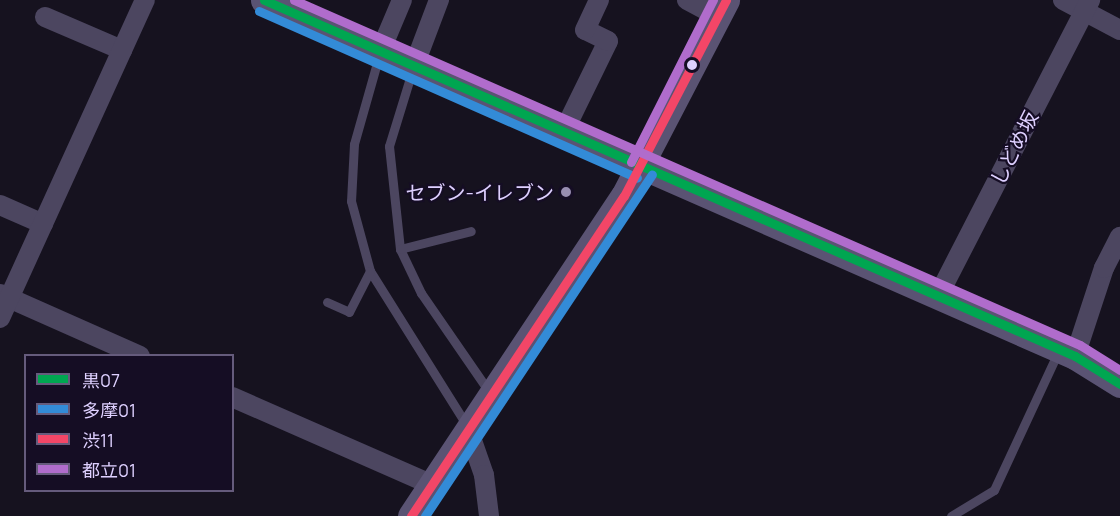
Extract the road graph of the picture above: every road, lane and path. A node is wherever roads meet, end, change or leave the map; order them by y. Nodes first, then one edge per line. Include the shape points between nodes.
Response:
1 (145, 0) edge
2 (264, 0) edge
3 (402, 0) edge
4 (440, 0) edge
5 (599, 0) edge
6 (687, 0) edge
7 (1063, 0) edge
8 (1087, 6) edge
9 (722, 8) edge
10 (45, 16) dead end
11 (1120, 30) edge
12 (122, 50) junction
13 (380, 52) junction
14 (414, 66) junction
15 (563, 133) junction
16 (642, 167) junction
17 (0, 205) edge
18 (43, 224) junction
19 (471, 231) dead end
20 (1120, 237) edge
21 (400, 249) junction
22 (370, 271) junction
23 (4, 296) edge
24 (938, 296) junction
25 (327, 302) dead end
26 (0, 318) edge
27 (1067, 353) junction
28 (135, 354) edge
29 (1120, 384) edge
30 (491, 394) junction
31 (234, 397) edge
32 (468, 429) junction
33 (432, 485) junction
34 (411, 516) edge
35 (489, 516) edge
36 (951, 516) edge

1 - 12 street
2 - 13 street
3 - 13 street
4 - 14 street
5 - 15 street via 585,30 608,41
6 - 9 street
7 - 8 street
8 - 11 street
8 - 24 street, しどめ坂
9 - 16 street
10 - 12 street
12 - 18 street
13 - 14 street
13 - 22 lane via 354,144 351,201
14 - 15 street
14 - 21 lane via 389,146
15 - 16 street
16 - 24 street
16 - 30 street
17 - 18 street
18 - 23 street
19 - 21 lane
20 - 27 street
21 - 30 lane via 421,293
22 - 25 lane via 349,312
22 - 32 lane
23 - 26 street
23 - 28 street
24 - 27 street
27 - 29 street
27 - 36 lane via 994,490
30 - 32 street
31 - 33 street
32 - 33 street
32 - 35 street via 484,475
33 - 34 street

